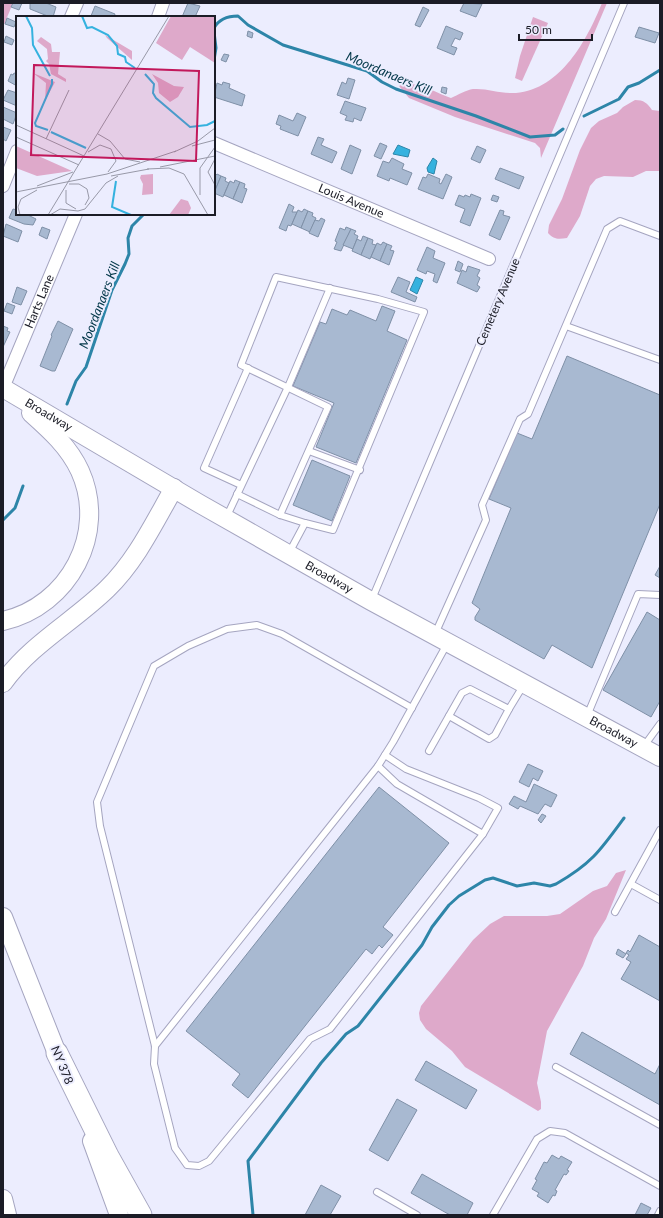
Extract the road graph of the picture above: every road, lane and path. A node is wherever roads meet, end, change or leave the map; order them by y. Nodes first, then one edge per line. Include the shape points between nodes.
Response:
1 (77, 3) edge
2 (163, 3) edge
3 (624, 3) edge
4 (71, 16) edge
5 (158, 16) edge
6 (215, 143) edge
7 (16, 154) edge
8 (3, 186) edge
9 (76, 215) edge
10 (660, 236) edge
11 (489, 259) dead end
12 (330, 288) junction
13 (566, 326) junction
14 (660, 360) edge
15 (248, 368) junction
16 (288, 387) junction
17 (3, 388) edge
18 (309, 451) junction
19 (360, 470) junction
20 (241, 485) junction
21 (174, 488) junction
22 (237, 494) junction
23 (280, 515) junction
24 (226, 517) junction
25 (305, 523) junction
26 (288, 553) junction
27 (660, 595) edge
28 (371, 601) junction
29 (3, 621) edge
30 (442, 638) junction
31 (3, 683) edge
32 (524, 683) junction
33 (412, 708) junction
34 (509, 709) junction
35 (449, 716) junction
36 (587, 716) junction
37 (660, 724) edge
38 (644, 748) junction
39 (429, 750) dead end
40 (385, 755) junction
41 (660, 757) edge
42 (378, 766) junction
43 (660, 830) edge
44 (483, 834) junction
45 (631, 884) junction
46 (660, 900) edge
47 (615, 912) dead end
48 (4, 918) edge
49 (155, 1046) junction
50 (57, 1053) junction
51 (556, 1067) dead end
52 (660, 1125) edge
53 (660, 1186) edge
54 (377, 1192) dead end
55 (3, 1198) edge
56 (660, 1211) edge
57 (7, 1215) edge
58 (119, 1215) edge
59 (141, 1215) edge
60 (417, 1215) edge
61 (493, 1215) edge
62 (658, 1215) edge

1 - 4 street
2 - 5 street
3 - 28 lane, Cemetery Avenue
6 - 11 street, Louis Avenue
7 - 8 street
9 - 17 street, Harts Lane
10 - 13 lane via 620,221 607,229
12 - 15 lane via 276,277 241,365
12 - 16 lane
12 - 19 lane via 424,312
13 - 14 lane
13 - 30 lane via 528,414 520,418 482,505 486,520
15 - 16 lane
15 - 20 lane via 204,468
16 - 18 lane via 328,407
16 - 20 lane
17 - 21 main road, Broadway
17 - 29 main road via 53,433 72,457 85,486 89,515 86,544 63,585 41,605
18 - 19 lane
18 - 23 lane
19 - 25 lane via 333,530
20 - 22 lane
21 - 24 main road, Broadway
21 - 31 main road via 119,578 41,643
22 - 23 lane
22 - 24 lane
23 - 25 lane
24 - 26 main road, Broadway
25 - 26 lane
26 - 28 main road, Broadway
27 - 36 lane via 638,594
28 - 30 main road, Broadway
30 - 32 main road, Broadway
30 - 33 lane
32 - 34 lane
32 - 36 main road, Broadway
33 - 40 lane
33 - 49 lane via 282,634 257,626 227,629 188,646 154,666 98,802 100,826
34 - 35 lane via 470,689 462,693
34 - 35 lane via 495,735 489,739
35 - 39 lane
36 - 38 main road, Broadway
37 - 38 lane
38 - 41 main road, Broadway
40 - 42 lane
40 - 44 lane via 406,769 498,808
42 - 44 lane via 397,784
42 - 49 lane
43 - 45 lane
44 - 49 lane via 330,1029 310,1039 209,1161 199,1166 186,1165 176,1148 154,1064
45 - 46 lane
45 - 47 lane
48 - 50 main road, NY 378 / NY 378
50 - 58 main road, NY 378 / NY 378
50 - 59 highway
51 - 52 lane
53 - 61 lane via 565,1133 550,1131 537,1139
54 - 60 lane
55 - 57 main road
56 - 62 lane

